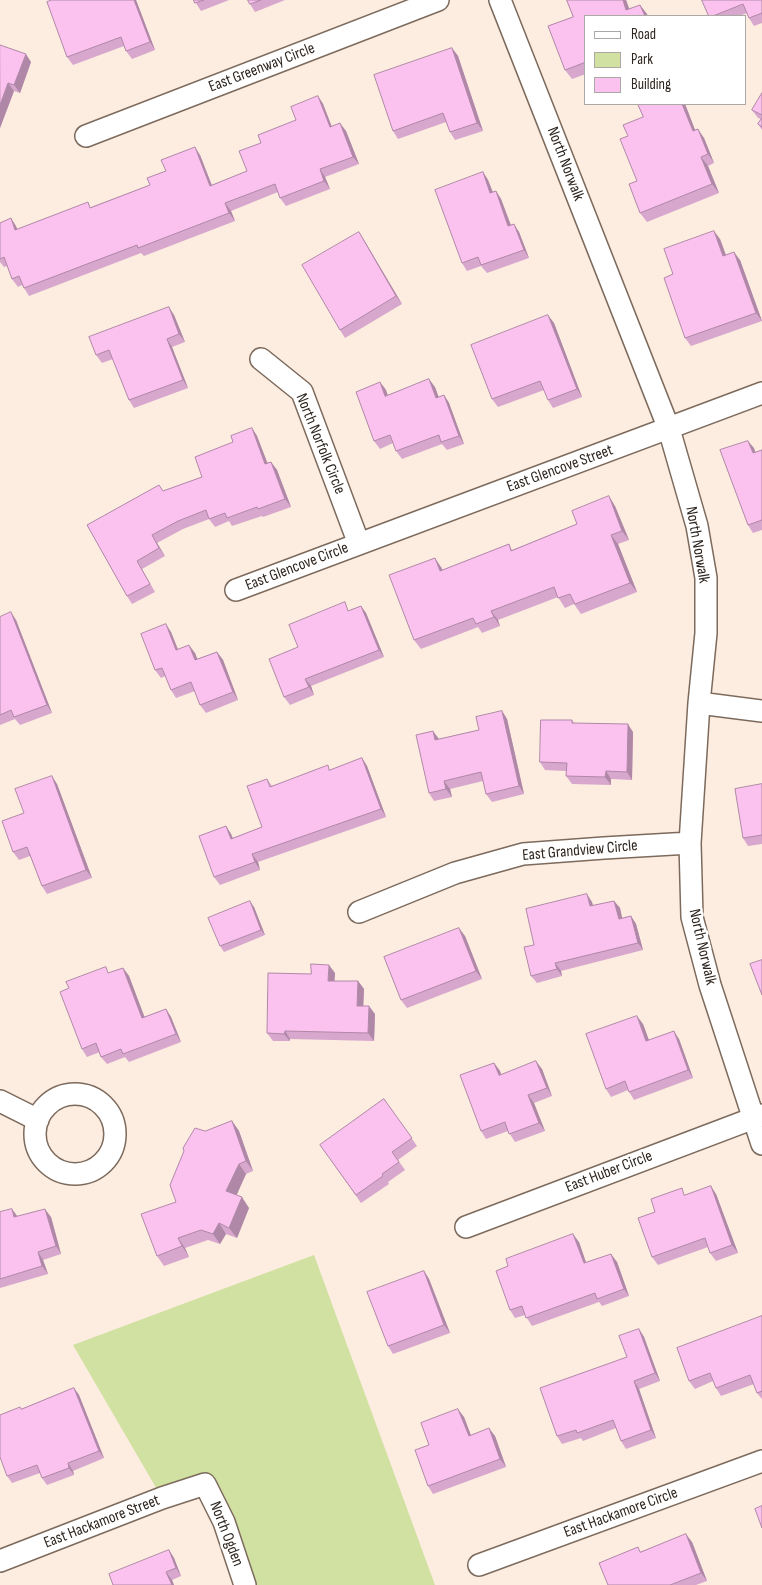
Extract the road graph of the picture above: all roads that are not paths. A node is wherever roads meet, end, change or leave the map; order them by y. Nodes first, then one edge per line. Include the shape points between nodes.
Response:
1 (438, 0) edge
2 (500, 0) edge
3 (86, 136) dead end
4 (261, 359) dead end
5 (762, 394) edge
6 (669, 429) junction
7 (359, 544) junction
8 (236, 590) dead end
9 (699, 703) junction
10 (762, 711) edge
11 (690, 843) junction
12 (359, 912) dead end
13 (0, 1101) edge
14 (757, 1116) edge
15 (38, 1120) dead end
16 (762, 1144) edge
17 (466, 1227) dead end
18 (762, 1461) edge
19 (205, 1484) joint
20 (0, 1561) edge
21 (479, 1565) dead end
22 (245, 1585) edge

1 - 3 street, East Greenway Circle
2 - 6 street, North Norwalk
4 - 7 street, North Norfolk Circle via 302,392
5 - 6 street, East Glencove Street
6 - 7 street, East Glencove Street
6 - 9 street, North Norwalk via 697,526 706,578 706,633
7 - 8 street, East Glencove Circle
9 - 10 street
9 - 11 street, North Norwalk
11 - 12 street, East Grandview Circle via 523,854 455,873
11 - 14 street, North Norwalk via 692,918 710,985
13 - 15 street
14 - 16 street, North Norwalk
14 - 17 street, East Huber Circle
18 - 21 street, East Hackamore Circle
19 - 20 street, East Hackamore Street
19 - 22 street, North Ogden via 224,1522

